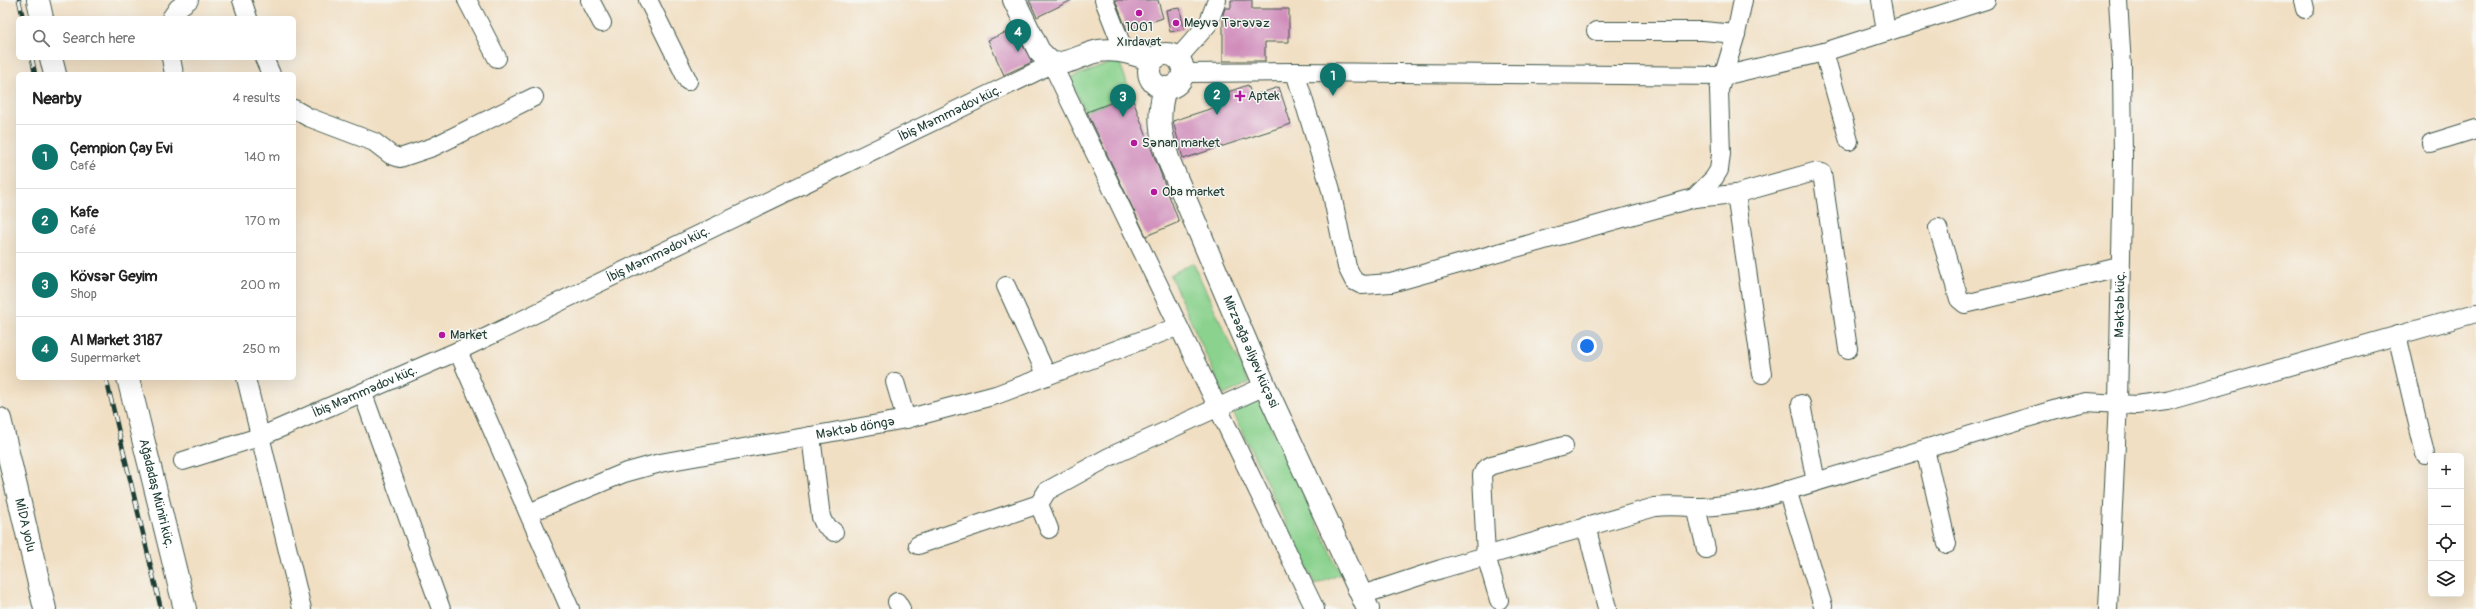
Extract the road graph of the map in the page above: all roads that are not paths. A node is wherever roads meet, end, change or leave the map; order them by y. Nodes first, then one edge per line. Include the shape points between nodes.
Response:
1 (38, 0) edge
2 (189, 0) edge
3 (242, 0) edge
4 (467, 0) edge
5 (590, 0) edge
6 (648, 0) edge
7 (1014, 0) edge
8 (1104, 0) edge
9 (1217, 0) edge
10 (1743, 0) edge
11 (1880, 0) edge
12 (1986, 0) edge
13 (2118, 0) edge
14 (42, 16) edge
15 (172, 16) edge
16 (247, 16) edge
17 (602, 23) dead end
18 (1596, 31) dead end
19 (1886, 32) junction
20 (1736, 34) junction
21 (1124, 51) junction
22 (1824, 52) junction
23 (497, 58) dead end
24 (52, 60) edge
25 (171, 60) edge
26 (265, 60) edge
27 (1153, 60) junction
28 (1052, 64) junction
29 (1181, 66) junction
30 (54, 72) edge
31 (174, 72) edge
32 (270, 72) edge
33 (1295, 72) junction
34 (1723, 76) junction
35 (688, 81) dead end
36 (1164, 88) junction
37 (534, 97) dead end
38 (296, 111) edge
39 (2476, 130) edge
40 (1849, 141) dead end
41 (2431, 143) dead end
42 (1736, 194) junction
43 (1694, 198) junction
44 (1938, 228) dead end
45 (2119, 267) junction
46 (1006, 286) dead end
47 (2476, 313) edge
48 (1177, 327) junction
49 (2397, 335) junction
50 (1848, 349) dead end
51 (458, 351) junction
52 (1762, 374) dead end
53 (1047, 376) junction
54 (128, 380) edge
55 (247, 380) edge
56 (895, 382) dead end
57 (1265, 386) junction
58 (363, 394) junction
59 (2118, 402) junction
60 (1802, 404) dead end
61 (1217, 407) junction
62 (0, 419) edge
63 (906, 420) junction
64 (262, 436) junction
65 (811, 436) junction
66 (1564, 446) dead end
67 (1925, 449) junction
68 (2425, 454) dead end
69 (183, 461) dead end
70 (1816, 482) junction
71 (1787, 490) junction
72 (1039, 504) junction
73 (1696, 507) junction
74 (529, 513) junction
75 (1586, 526) junction
76 (1049, 529) dead end
77 (834, 532) dead end
78 (918, 544) dead end
79 (1947, 544) dead end
80 (1706, 549) dead end
81 (1486, 556) junction
82 (1499, 600) dead end
83 (1365, 602) edge
84 (1823, 606) dead end
85 (1608, 608) dead end
86 (45, 609) edge
87 (185, 609) edge
88 (302, 609) edge
89 (441, 609) edge
90 (570, 609) edge
91 (1316, 609) edge
92 (2108, 609) edge

1 - 14 street
2 - 15 street
3 - 16 street
4 - 23 street
5 - 17 street
6 - 35 street
7 - 28 street via 1039,51
8 - 21 street
9 - 29 street via 1208,24
10 - 20 street
11 - 19 street
12 - 19 street
13 - 45 street, Məktəb küç. via 2123,159
18 - 20 street via 1703,31
19 - 22 street
20 - 34 street
21 - 27 street
21 - 28 street via 1100,50 1065,63
22 - 34 street
22 - 40 street
24 - 30 street
25 - 31 street
26 - 32 street
27 - 29 street via 1168,53
27 - 36 street via 1150,75 1155,84
28 - 48 street
28 - 51 street, İbiş Məmmədov küç.
29 - 33 street
29 - 36 street via 1179,83
33 - 34 street
33 - 43 street via 1331,190 1347,267 1354,281 1362,285 1390,283
34 - 43 street via 1718,104 1721,154 1719,170
36 - 57 street, Mirzəağa Əliyev küçəsi via 1158,115 1162,141 1206,251
37 - 38 street via 433,147 400,158 374,142
39 - 41 street
42 - 43 street
42 - 50 street via 1814,172 1822,173
42 - 52 street
44 - 45 street via 1959,299 1965,304
45 - 59 street, Məktəb küç.
46 - 53 street
47 - 49 street
48 - 53 street, Məktəb döngə
48 - 61 street
49 - 59 street via 2167,401 2136,405
49 - 68 street
51 - 58 street, İbiş Məmmədov küç.
51 - 74 street
53 - 63 street, Məktəb döngə via 996,395
54 - 87 street, Ağadadaş Müniri küç.
55 - 64 street
56 - 63 street
57 - 61 street
57 - 83 street, Mirzəağa Əliyev küçəsi
58 - 64 street, İbiş Məmmədov küç.
58 - 89 street
59 - 67 street via 2086,402 2060,408
59 - 92 street, Məktəb küç.
60 - 70 street
61 - 72 street via 1109,457 1046,491
61 - 91 street
62 - 86 street, MİDA yolu
63 - 65 street, Məktəb döngə
64 - 69 street, İbiş Məmmədov küç.
64 - 88 street
65 - 74 street, Məktəb döngə via 660,463 624,473
65 - 77 street via 821,517 824,524
66 - 81 street via 1485,469 1482,475
67 - 70 street
67 - 79 street
70 - 71 street
71 - 73 street via 1740,503
71 - 84 street
72 - 76 street
72 - 78 street
73 - 75 street via 1655,507
73 - 80 street
74 - 90 street
75 - 81 street
75 - 85 street
81 - 82 street
81 - 83 street

